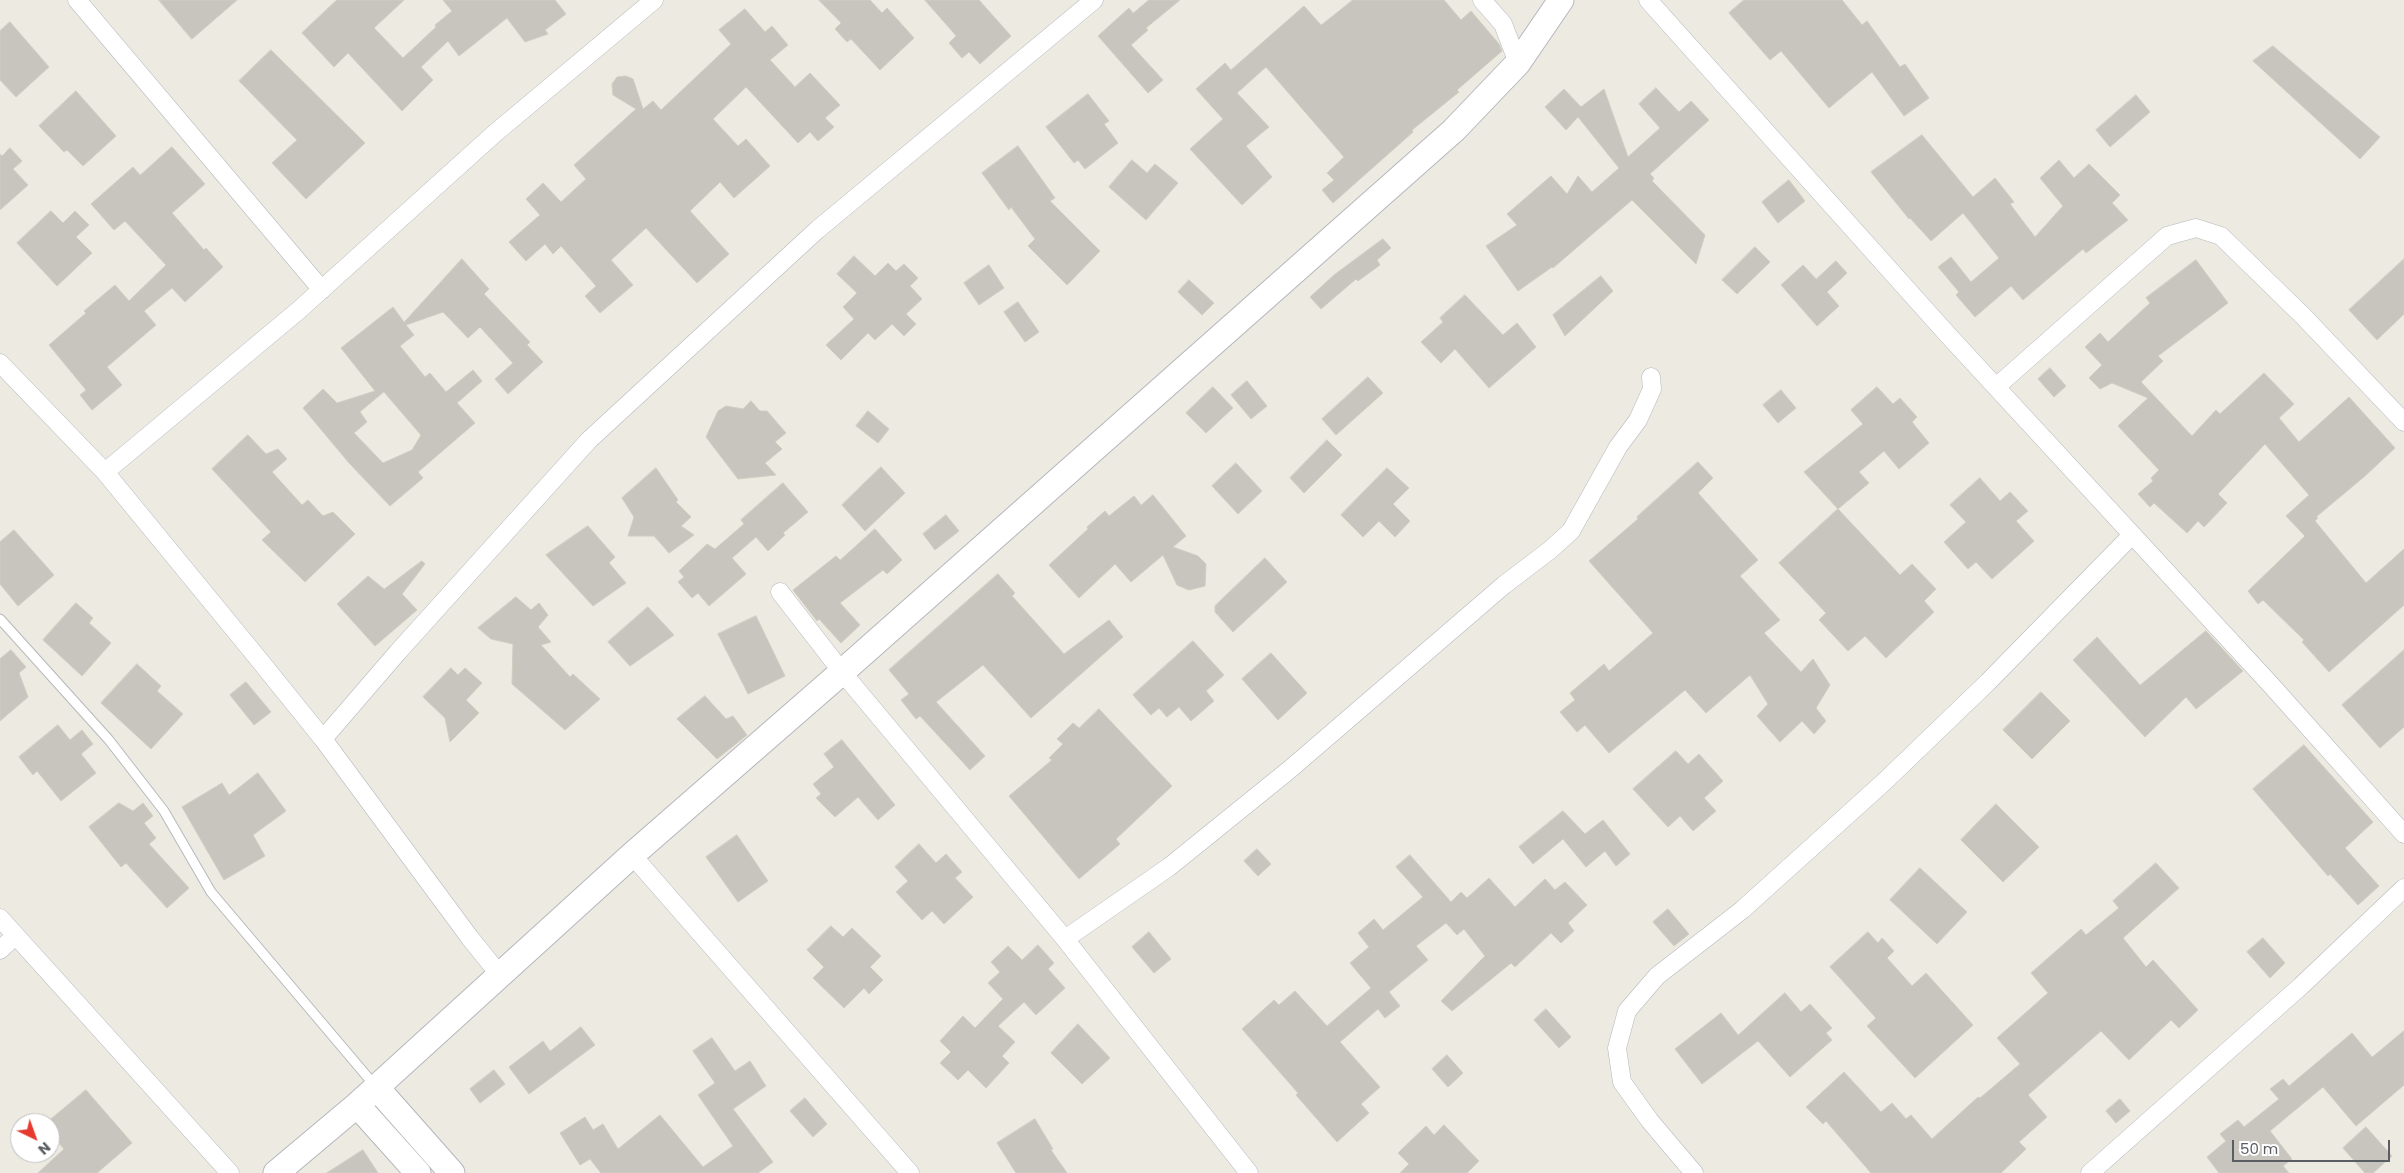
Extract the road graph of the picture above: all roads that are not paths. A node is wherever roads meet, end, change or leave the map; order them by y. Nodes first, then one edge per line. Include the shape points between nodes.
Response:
1 (77, 0) edge
2 (654, 0) edge
3 (1094, 0) edge
4 (1482, 0) edge
5 (1561, 0) edge
6 (1648, 0) edge
7 (1518, 63) junction
8 (322, 290) junction
9 (0, 363) edge
10 (1651, 378) dead end
11 (1996, 387) junction
12 (2404, 422) edge
13 (105, 472) junction
14 (2132, 535) junction
15 (780, 592) dead end
16 (0, 619) edge
17 (842, 672) junction
18 (324, 739) junction
19 (2404, 834) edge
20 (632, 855) junction
21 (2404, 888) edge
22 (0, 918) edge
23 (15, 936) junction
24 (1065, 940) junction
25 (0, 950) edge
26 (499, 974) junction
27 (376, 1087) junction
28 (357, 1104) junction
29 (230, 1173) edge
30 (276, 1173) edge
31 (418, 1173) edge
32 (452, 1173) edge
33 (910, 1173) edge
34 (1249, 1173) edge
35 (1694, 1173) edge
36 (2090, 1173) edge

1 - 8 street
2 - 8 street via 494,134
3 - 18 street via 816,230 589,440
4 - 7 street via 1504,24
5 - 7 street
6 - 11 street
7 - 17 street via 1446,136
8 - 13 street
9 - 13 street
10 - 24 street via 1652,389 1638,420 1618,447 1571,531 1289,770 1192,848
11 - 12 street via 2167,236 2196,228 2221,236
11 - 14 street
13 - 18 street
14 - 19 street
14 - 35 street via 1988,682 1884,782 1742,910 1657,976 1627,1011 1616,1048 1622,1082
15 - 17 street
16 - 27 lane via 109,740 164,811 210,892
17 - 20 street
17 - 24 street
18 - 26 street
20 - 26 street
20 - 33 street
21 - 36 street via 2301,986
22 - 23 street
23 - 25 street
23 - 29 street
24 - 34 street
26 - 27 street
27 - 28 street
27 - 32 street
28 - 30 street
28 - 31 street

